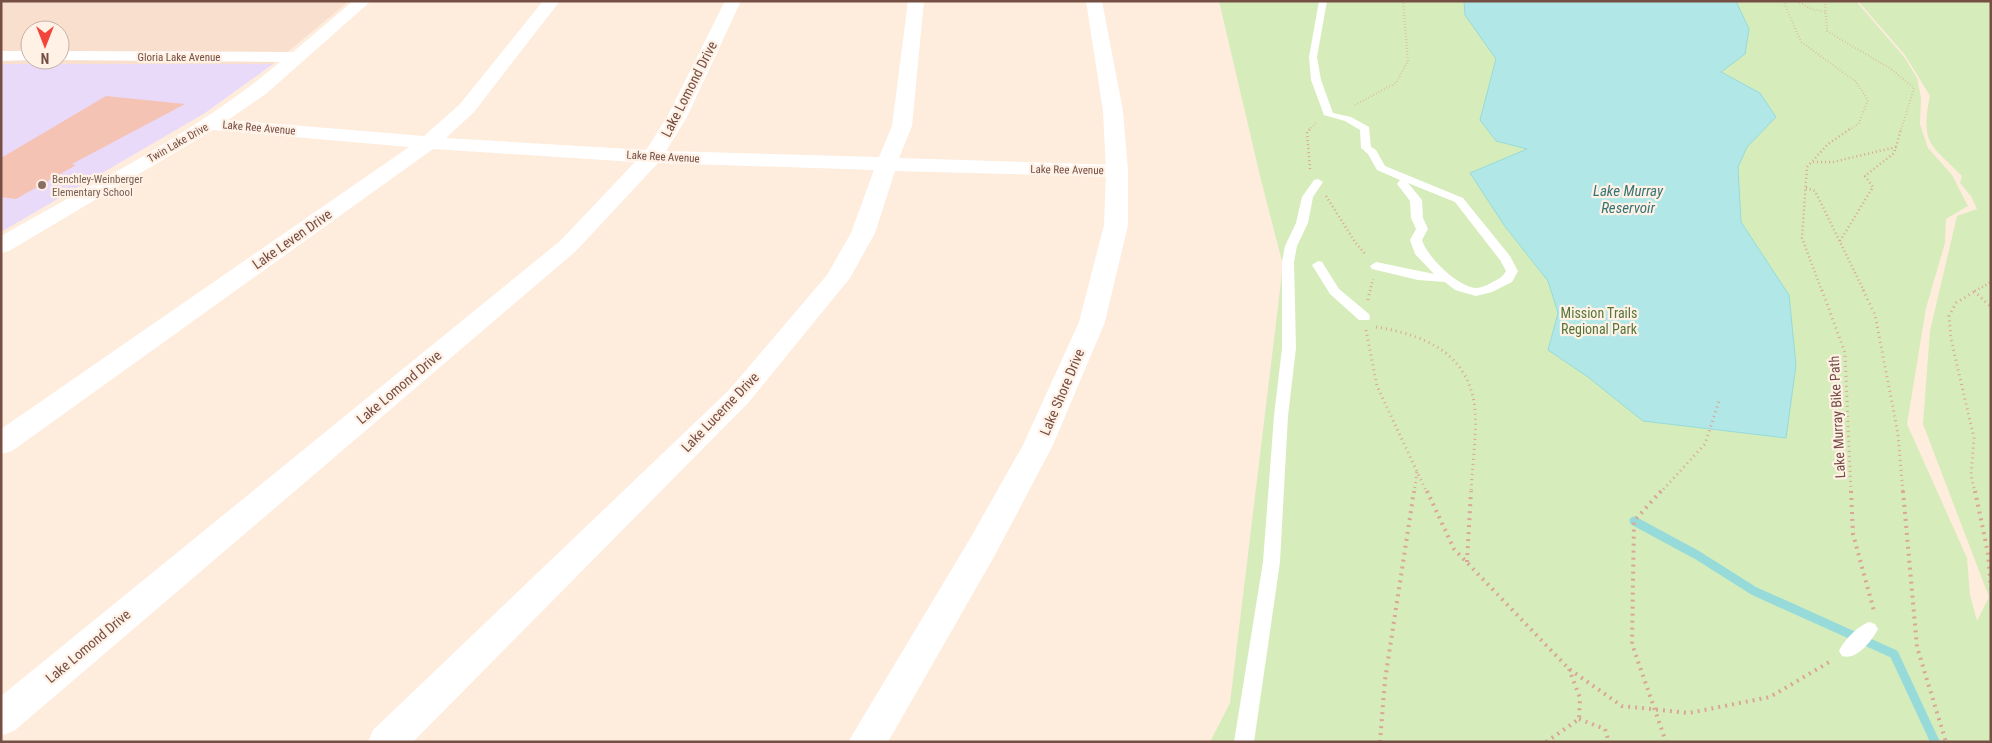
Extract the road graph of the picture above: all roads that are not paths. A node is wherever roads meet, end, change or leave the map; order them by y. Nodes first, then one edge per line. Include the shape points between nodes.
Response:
1 (364, 1) edge
2 (552, 1) edge
3 (733, 1) edge
4 (916, 1) edge
5 (1094, 1) edge
6 (1323, 1) edge
7 (1, 56) edge
8 (20, 56) edge
9 (70, 56) edge
10 (298, 57) junction
11 (210, 124) junction
12 (429, 143) junction
13 (652, 158) junction
14 (886, 165) junction
15 (1117, 171) junction
16 (1406, 179) junction
17 (1318, 182) road end
18 (1, 246) edge
19 (1318, 265) dead end
20 (1376, 266) road end
21 (1449, 279) junction
22 (1364, 317) road end
23 (1, 444) edge
24 (1869, 629) road end
25 (1848, 651) road end
26 (1, 719) edge
27 (387, 742) edge
28 (867, 742) edge
29 (1244, 742) edge

1 - 10 street, Twin Lake Drive
2 - 12 street, Lake Leven Drive via 466,108
3 - 13 street, Lake Lomond Drive via 678,117
4 - 14 street, Lake Lucerne Drive via 902,126
5 - 15 street, Lake Shore Drive via 1114,110
6 - 16 lane via 1313,57 1316,80 1330,115 1348,119 1365,128 1366,148 1381,168
7 - 8 street
9 - 10 street, Gloria Lake Avenue
10 - 11 street, Twin Lake Drive
11 - 12 street, Lake Ree Avenue
11 - 18 street, Twin Lake Drive
12 - 13 street, Lake Ree Avenue
12 - 23 street, Lake Leven Drive
13 - 14 street, Lake Ree Avenue
13 - 26 street, Lake Lomond Drive via 568,246
14 - 15 street, Lake Ree Avenue
14 - 27 street, Lake Lucerne Drive via 863,233 838,278 739,396
15 - 28 street, Lake Shore Drive via 1116,224 1092,322 1042,437 983,546
16 - 21 lane via 1402,184 1416,200 1417,218 1422,229 1416,240 1419,251
16 - 21 lane via 1459,200 1512,271 1500,285 1476,292 1459,287
17 - 29 lane via 1304,202 1302,224 1290,250 1286,280 1289,348 1281,416 1274,539
19 - 22 lane via 1334,291
20 - 21 lane
24 - 25 lane

